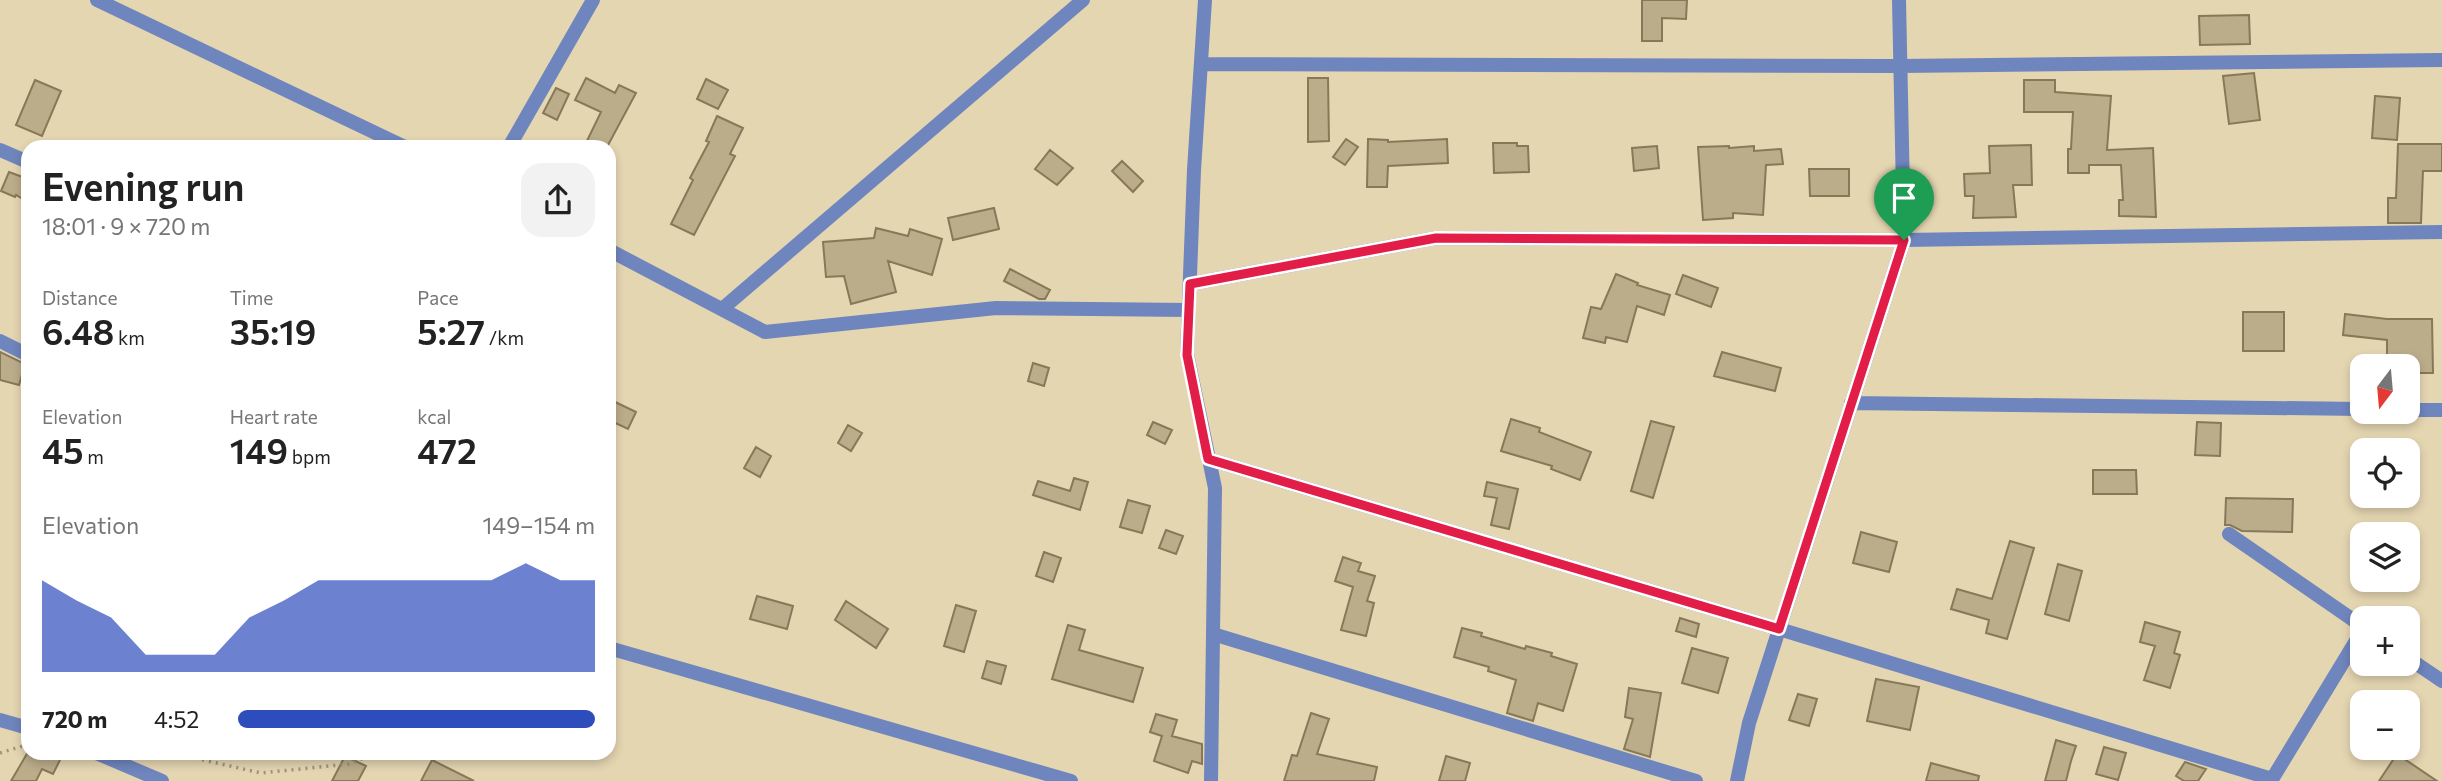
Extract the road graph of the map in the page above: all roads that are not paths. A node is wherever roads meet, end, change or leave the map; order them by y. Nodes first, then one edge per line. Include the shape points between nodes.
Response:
1 (97, 0) edge
2 (593, 0) edge
3 (1083, 0) edge
4 (1205, 0) edge
5 (1899, 0) edge
6 (2442, 60) edge
7 (1202, 64) junction
8 (1900, 66) junction
9 (390, 140) edge
10 (513, 140) edge
11 (0, 150) edge
12 (21, 159) edge
13 (2442, 232) edge
14 (1904, 240) junction
15 (616, 254) edge
16 (1190, 284) junction
17 (722, 309) junction
18 (1189, 310) junction
19 (0, 341) edge
20 (21, 352) edge
21 (1851, 403) junction
22 (2350, 409) edge
23 (2420, 410) edge
24 (2442, 410) edge
25 (1208, 459) junction
26 (2230, 534) dead end
27 (2350, 620) edge
28 (1779, 629) junction
29 (1213, 635) junction
30 (2350, 649) edge
31 (616, 650) edge
32 (2420, 665) edge
33 (2442, 681) edge
34 (0, 720) edge
35 (21, 726) edge
36 (113, 760) edge
37 (2271, 780) edge
38 (162, 781) edge
39 (1071, 781) edge
40 (1211, 781) edge
41 (1696, 781) edge
42 (1737, 781) edge

1 - 9 street
2 - 10 street
3 - 17 street
4 - 7 street
5 - 8 street
6 - 8 street
7 - 8 street
7 - 16 street
8 - 14 street
11 - 12 street
13 - 14 street
14 - 16 street via 1436,238
14 - 21 street
15 - 17 street
16 - 18 street
17 - 18 street via 765,332 996,308
18 - 25 street via 1187,355
19 - 20 street
21 - 22 street
21 - 28 street
23 - 24 street
25 - 28 street
25 - 29 street via 1214,488
26 - 27 street
28 - 37 street
28 - 42 street via 1749,723
29 - 40 street
29 - 41 street
30 - 37 street
31 - 39 street
32 - 33 street
34 - 35 street
36 - 38 street

